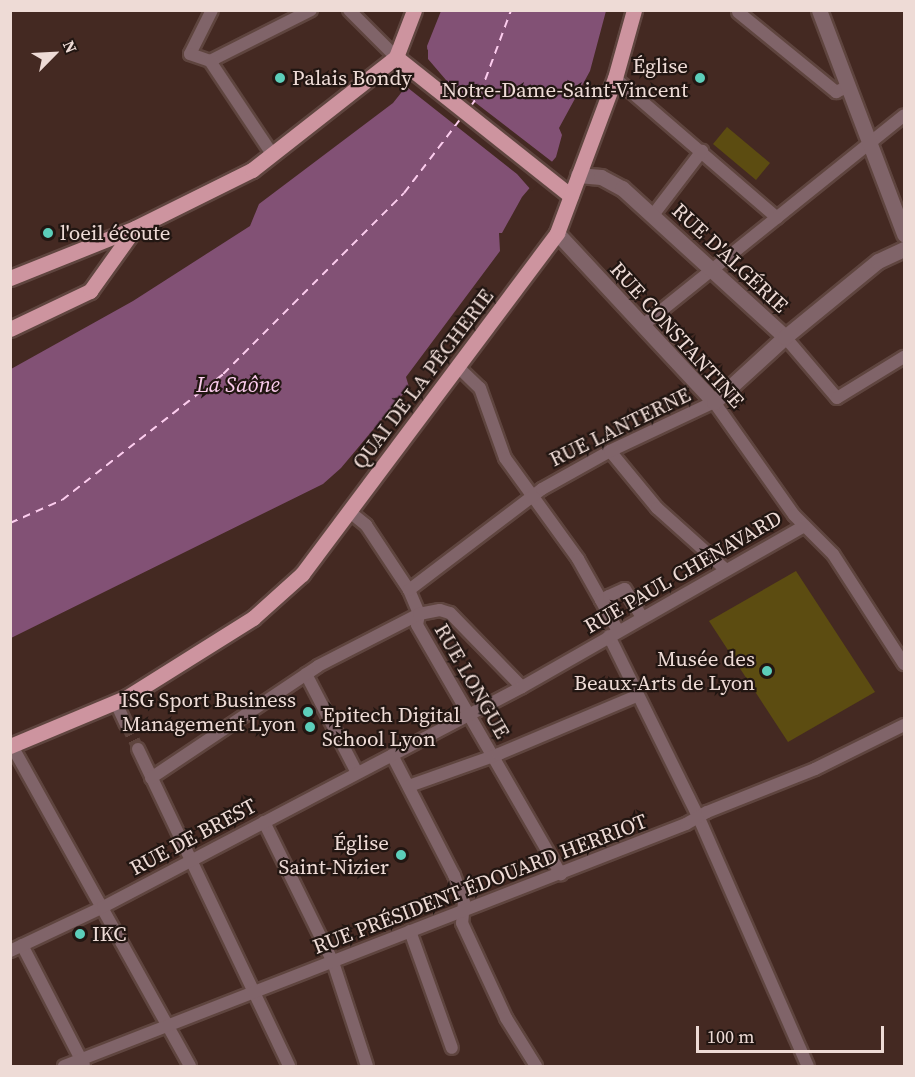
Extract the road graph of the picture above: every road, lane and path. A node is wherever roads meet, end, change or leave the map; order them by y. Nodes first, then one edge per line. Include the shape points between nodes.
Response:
1 (212, 10) edge
2 (311, 10) edge
3 (349, 10) edge
4 (414, 10) edge
5 (634, 10) edge
6 (819, 10) edge
7 (736, 11) edge
8 (396, 57) junction
9 (210, 61) junction
10 (615, 78) junction
11 (849, 86) junction
12 (904, 115) edge
13 (870, 143) junction
14 (702, 151) junction
15 (272, 154) junction
16 (578, 175) junction
17 (571, 196) junction
18 (653, 216) junction
19 (777, 218) junction
20 (135, 228) junction
21 (556, 233) junction
22 (904, 234) edge
23 (904, 249) edge
24 (713, 271) junction
25 (10, 278) edge
26 (642, 326) junction
27 (10, 329) edge
28 (785, 338) junction
29 (904, 357) edge
30 (458, 367) junction
31 (714, 402) junction
32 (610, 451) junction
33 (532, 496) junction
34 (350, 512) junction
35 (804, 526) junction
36 (726, 570) junction
37 (410, 590) junction
38 (601, 600) junction
39 (419, 614) junction
40 (642, 617) junction
41 (614, 634) junction
42 (904, 664) edge
43 (306, 674) junction
44 (522, 687) junction
45 (636, 696) junction
46 (116, 703) junction
47 (469, 714) junction
48 (126, 724) tunnel mouth
49 (904, 724) edge
50 (11, 745) edge
51 (138, 749) tunnel mouth
52 (392, 754) junction
53 (494, 755) junction
54 (357, 773) junction
55 (151, 778) junction
56 (409, 786) junction
57 (698, 816) junction
58 (264, 822) junction
59 (189, 861) junction
60 (561, 874) junction
61 (103, 907) junction
62 (462, 912) junction
63 (410, 931) junction
64 (16, 948) edge
65 (333, 962) junction
66 (253, 992) junction
67 (168, 1025) junction
68 (452, 1048) dead end
69 (83, 1063) edge
70 (64, 1066) edge
71 (190, 1066) edge
72 (289, 1066) edge
73 (366, 1066) edge
74 (536, 1066) edge
75 (808, 1066) edge

1 - 9 street via 189,54
2 - 9 street
3 - 8 street
4 - 8 main road
5 - 10 main road, QUAI DE LA PÊCHERIE
6 - 11 street
7 - 11 street via 836,92
8 - 15 main road
8 - 17 main road
9 - 15 street
10 - 14 street
10 - 16 main road, QUAI DE LA PÊCHERIE
11 - 13 street
12 - 13 street
13 - 19 street
13 - 22 street
14 - 18 street
14 - 19 street
15 - 20 main road via 236,179
16 - 17 main road, QUAI DE LA PÊCHERIE
16 - 18 street, RUE D'ALGÉRIE via 607,179
17 - 21 main road, QUAI DE LA PÊCHERIE
18 - 24 street, RUE D'ALGÉRIE
19 - 24 street
20 - 25 main road
20 - 27 main road via 90,291
21 - 26 street, RUE CONSTANTINE
21 - 30 main road, QUAI DE LA PÊCHERIE
23 - 28 street, RUE LANTERNE via 880,259
24 - 26 street
24 - 28 street, RUE D'ALGÉRIE
26 - 31 street, RUE CONSTANTINE
28 - 29 street, RUE D'ALGÉRIE via 837,398
28 - 31 street, RUE LANTERNE
30 - 33 street via 480,388 505,458
30 - 34 main road, QUAI DE LA PÊCHERIE
31 - 32 street, RUE LANTERNE
31 - 35 street, RUE CONSTANTINE
32 - 33 street, RUE LANTERNE
32 - 36 street via 657,508
33 - 37 street, RUE LANTERNE
33 - 38 street
34 - 37 street, RUE LONGUE via 366,525
34 - 46 main road, QUAI DE LA PÊCHERIE via 303,572 235,631
35 - 36 street, RUE PAUL CHENAVARD
35 - 42 street, RUE CONSTANTINE via 833,554
36 - 40 street, RUE PAUL CHENAVARD
37 - 39 street, RUE LONGUE
38 - 40 street via 625,589
38 - 41 street
39 - 43 street
39 - 44 street via 440,610 450,613
39 - 47 street, RUE LONGUE via 417,625
40 - 41 street, RUE PAUL CHENAVARD
41 - 44 street, RUE PAUL CHENAVARD
41 - 45 street
43 - 54 street
43 - 55 street
44 - 47 street, RUE PAUL CHENAVARD
45 - 53 street
45 - 57 street
46 - 48 street
46 - 50 main road, QUAI DE LA PÊCHERIE
47 - 52 street, RUE PAUL CHENAVARD
47 - 53 street, RUE LONGUE
49 - 57 street, RUE PRÉSIDENT ÉDOUARD HERRIOT via 815,769
50 - 61 street
51 - 55 street
52 - 54 street, RUE DE BREST
52 - 56 street
53 - 56 street
53 - 60 street, RUE LONGUE
54 - 58 street, RUE DE BREST
55 - 59 street
56 - 62 street via 451,869 464,902
57 - 60 street, RUE PRÉSIDENT ÉDOUARD HERRIOT
57 - 75 street
58 - 59 street, RUE DE BREST
58 - 65 street
59 - 61 street, RUE DE BREST
59 - 66 street
60 - 62 street, RUE PRÉSIDENT ÉDOUARD HERRIOT
61 - 64 street, RUE DE BREST
61 - 67 street
62 - 63 street, RUE PRÉSIDENT ÉDOUARD HERRIOT
62 - 74 street via 461,920 506,1018
63 - 65 street, RUE PRÉSIDENT ÉDOUARD HERRIOT
63 - 68 street
64 - 69 street
65 - 66 street, RUE PRÉSIDENT ÉDOUARD HERRIOT
65 - 73 street
66 - 67 street, RUE PRÉSIDENT ÉDOUARD HERRIOT
66 - 72 street
67 - 69 street, RUE PRÉSIDENT ÉDOUARD HERRIOT
67 - 71 street
69 - 70 street, RUE PRÉSIDENT ÉDOUARD HERRIOT

